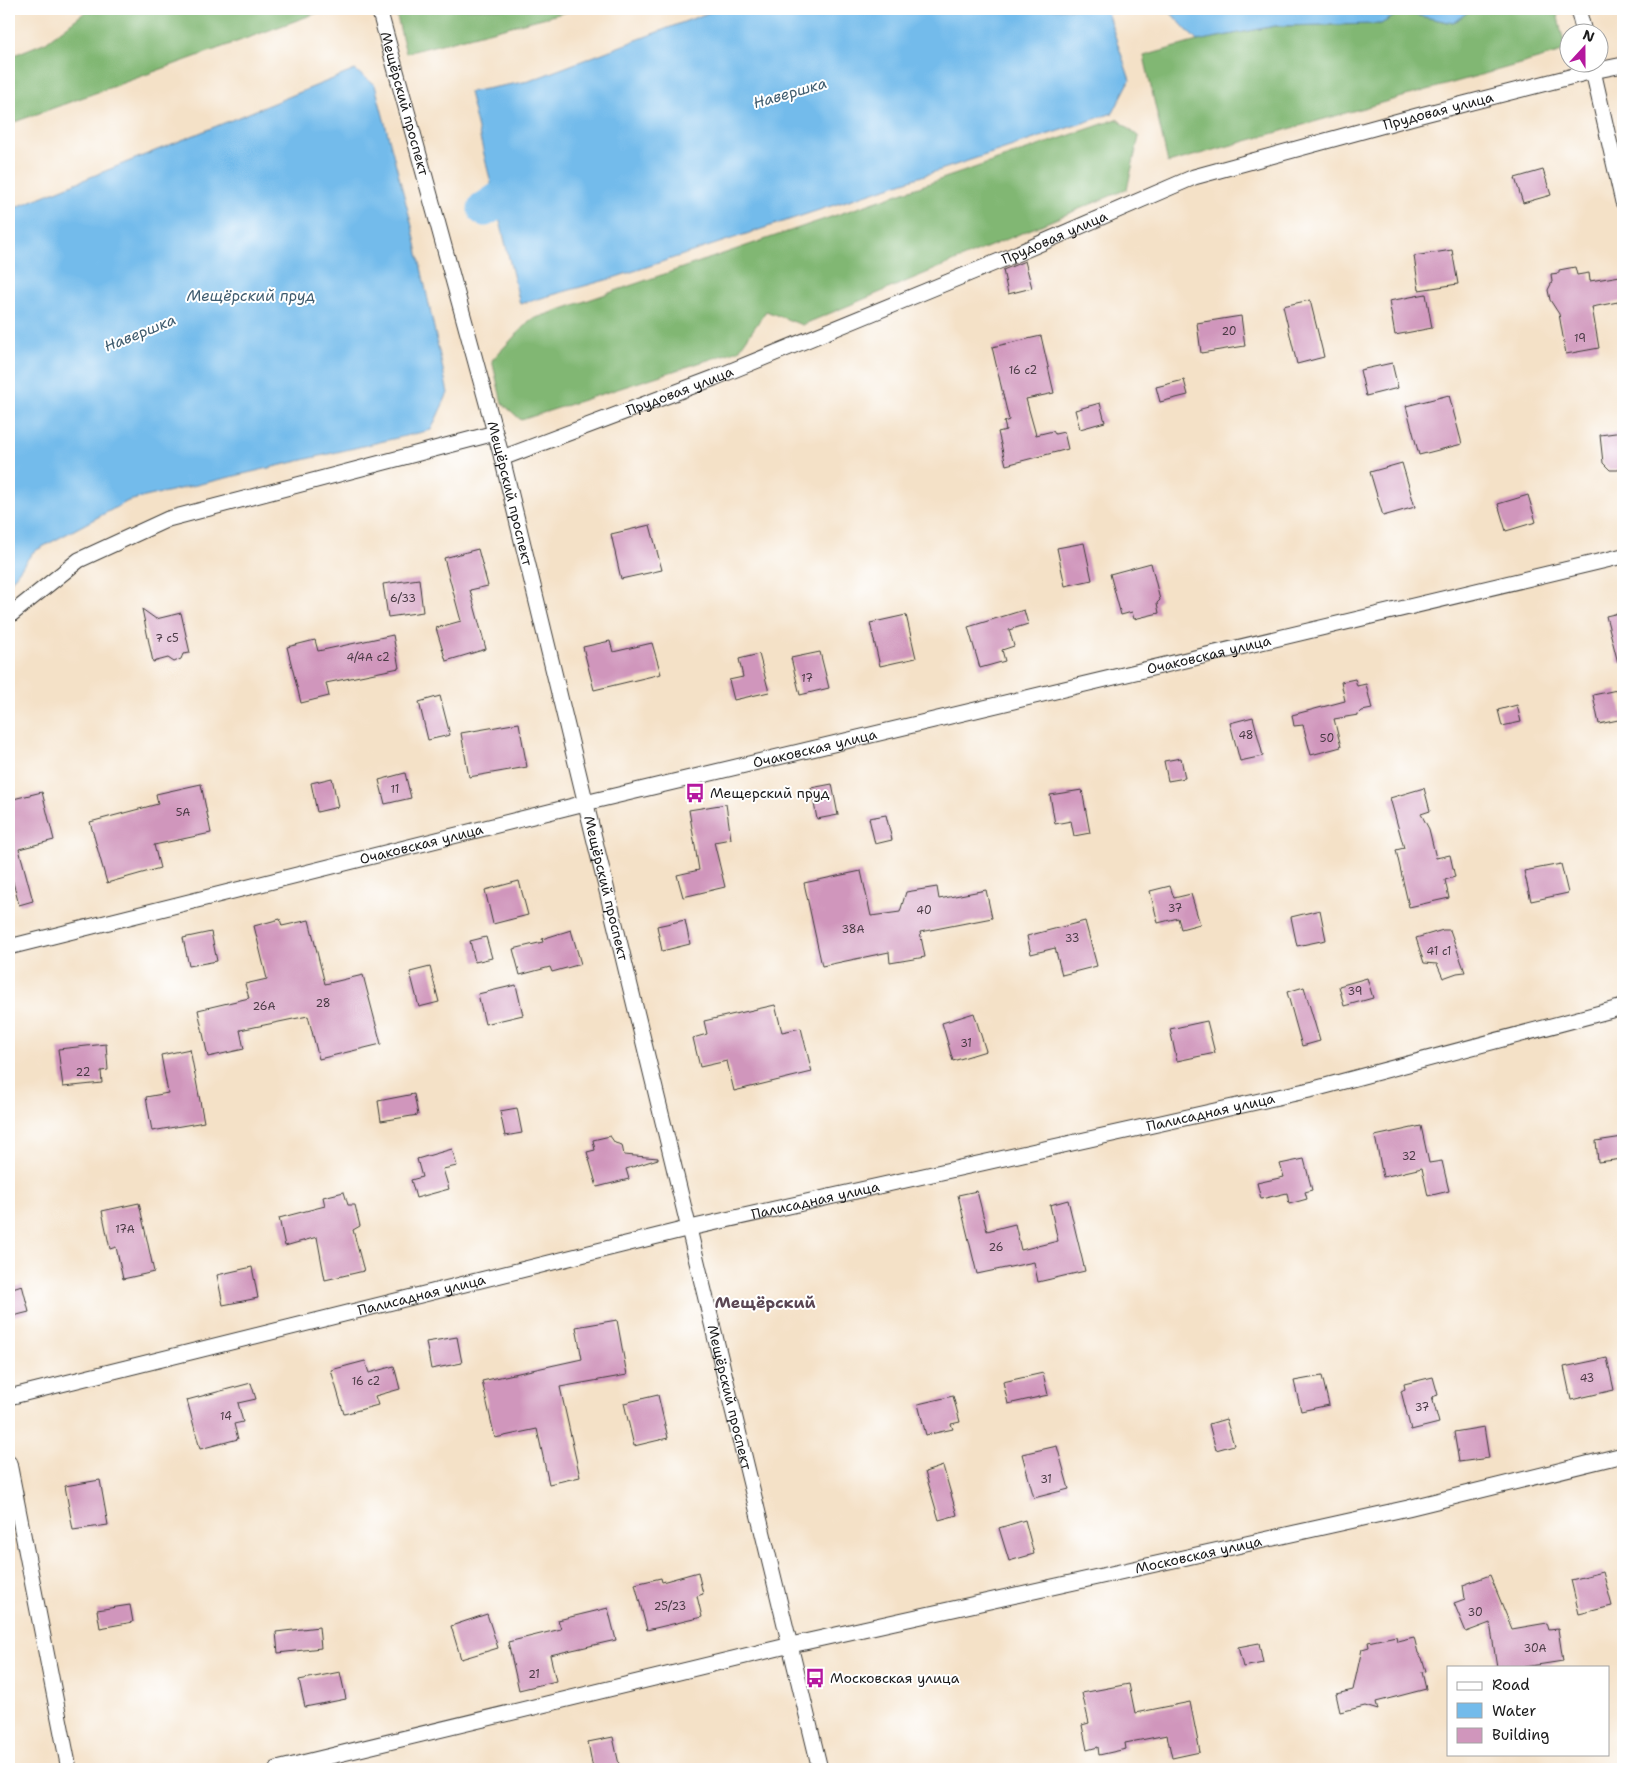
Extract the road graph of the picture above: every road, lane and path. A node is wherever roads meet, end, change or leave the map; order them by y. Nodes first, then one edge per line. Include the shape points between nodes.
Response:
1 (378, 9) edge
2 (1578, 9) edge
3 (1581, 22) edge
4 (1610, 66) edge
5 (1623, 66) edge
6 (1574, 72) edge
7 (1593, 72) edge
8 (1623, 202) edge
9 (495, 433) junction
10 (502, 458) junction
11 (1623, 556) edge
12 (9, 616) edge
13 (585, 803) junction
14 (9, 947) edge
15 (1623, 1008) edge
16 (690, 1228) junction
17 (9, 1397) edge
18 (1623, 1455) edge
19 (9, 1463) edge
20 (791, 1646) junction
21 (69, 1769) edge
22 (278, 1769) edge
23 (820, 1769) edge

1 - 9 street, Мещёрский проспект
2 - 3 street
4 - 5 street, Прудовая улица
6 - 10 street, Прудовая улица via 1194,177 714,378
7 - 8 street
9 - 10 street, Мещёрский проспект
9 - 12 street via 168,519 80,560
10 - 13 street, Мещёрский проспект
11 - 13 street, Очаковская улица
13 - 14 street, Очаковская улица
13 - 16 street, Мещёрский проспект
15 - 16 street, Палисадная улица via 1314,1089
16 - 17 street, Палисадная улица
16 - 20 street, Мещёрский проспект
18 - 20 street, Московская улица via 1408,1508
19 - 21 street
20 - 22 street, Московская улица
20 - 23 street, Мещёрский проспект

